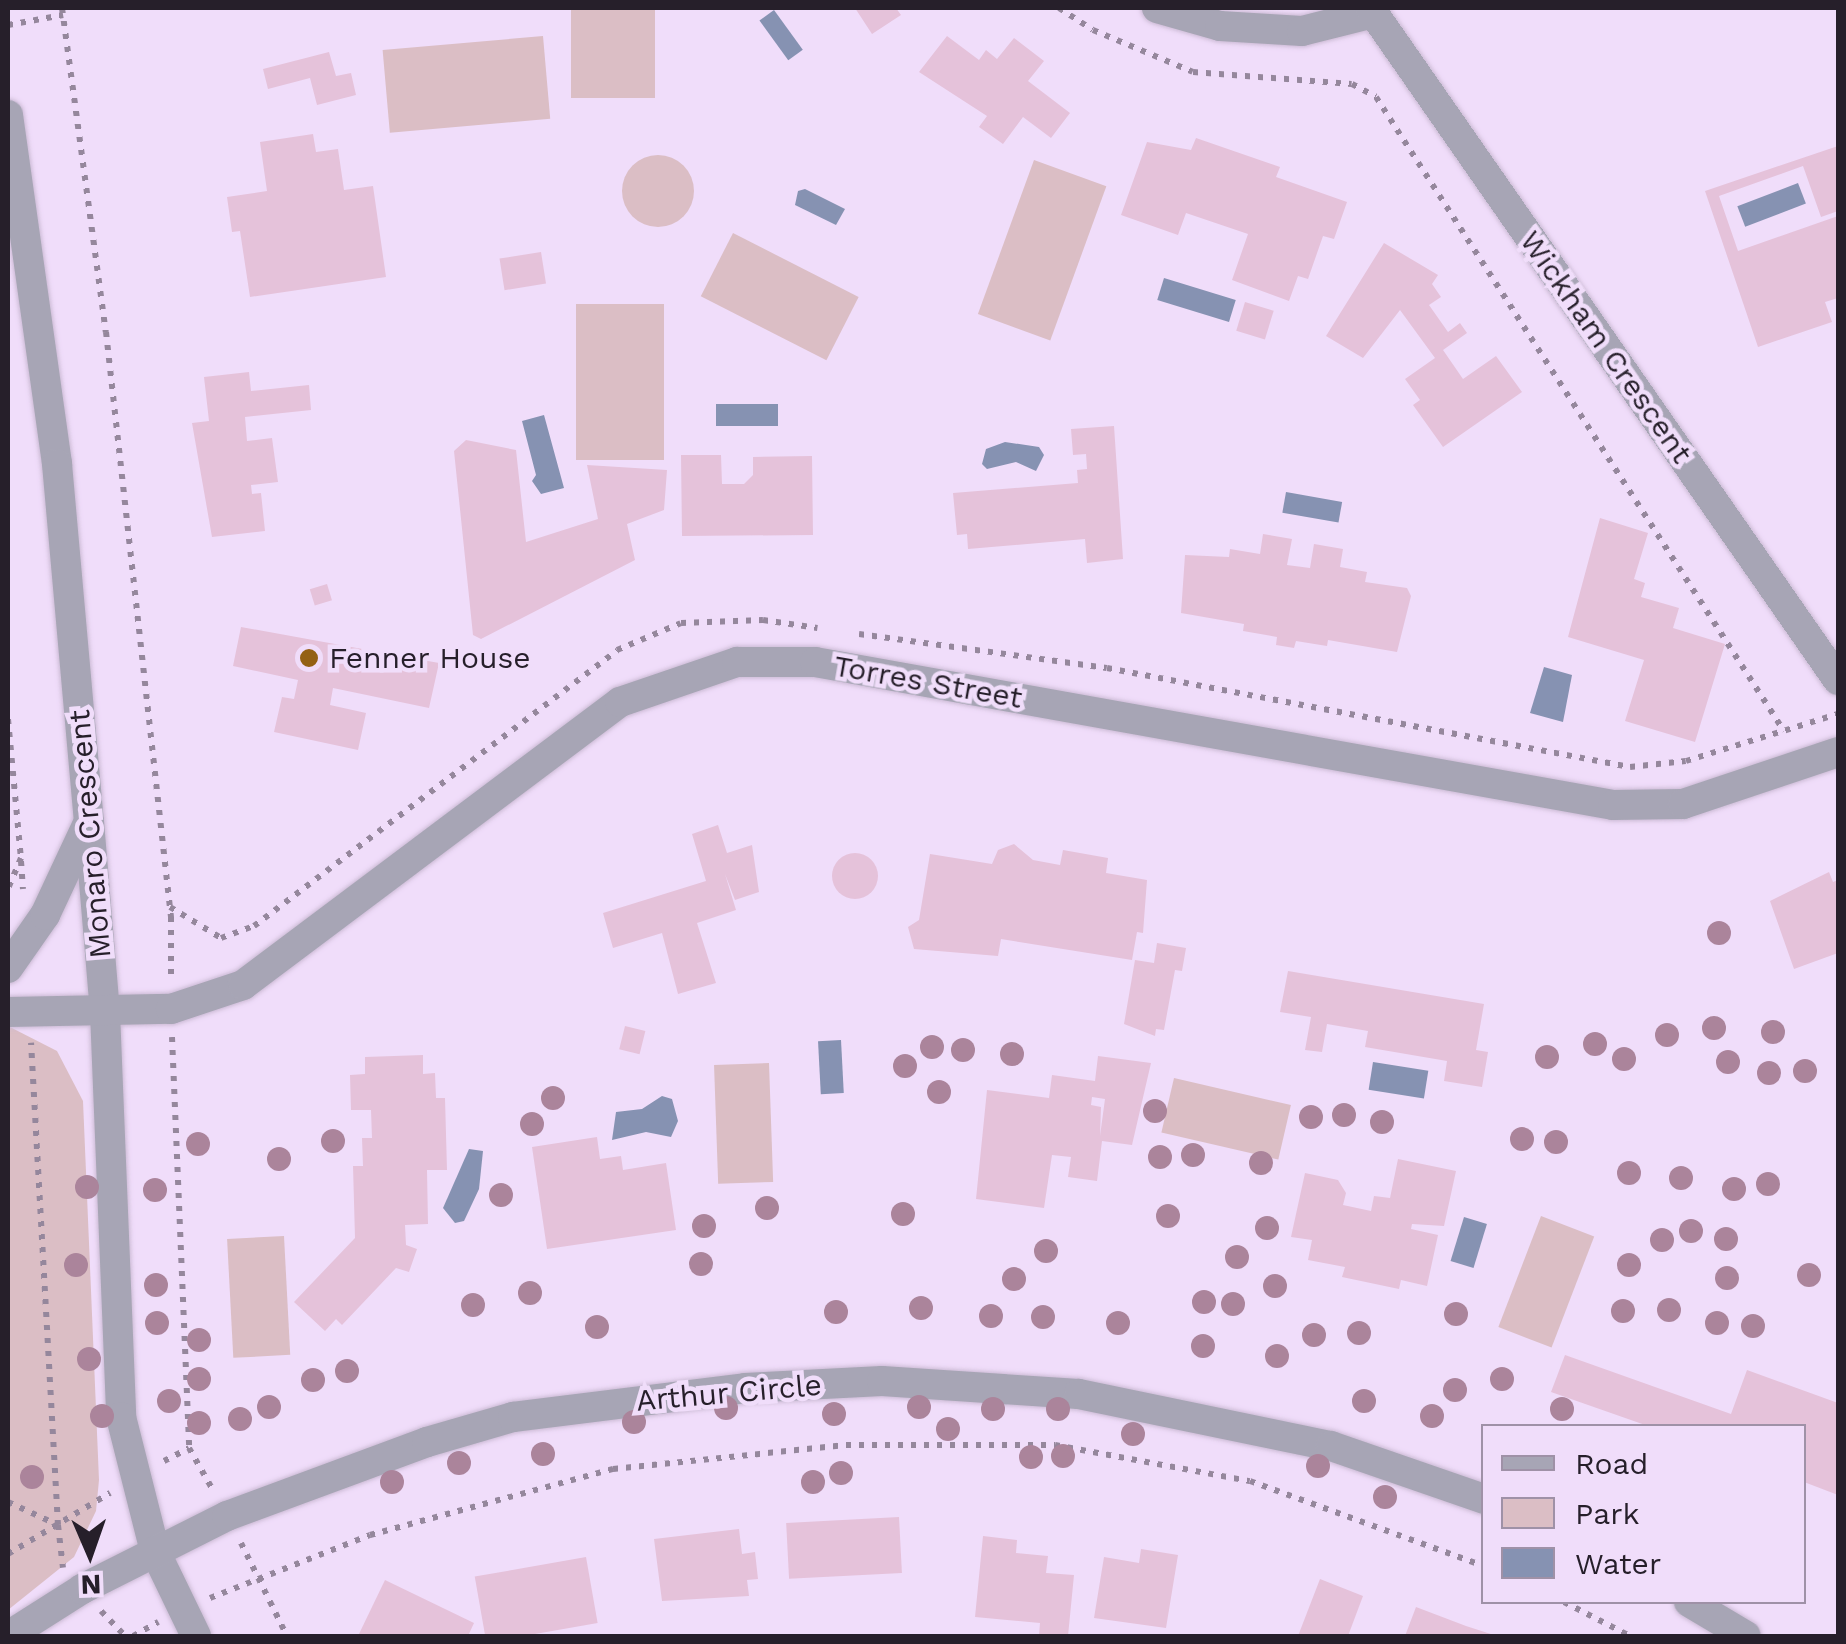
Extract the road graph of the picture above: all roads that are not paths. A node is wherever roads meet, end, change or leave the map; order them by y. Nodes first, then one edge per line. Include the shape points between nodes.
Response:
1 (1157, 8) edge
2 (1371, 10) edge
3 (8, 115) edge
4 (1838, 680) edge
5 (1838, 752) edge
6 (89, 822) junction
7 (8, 968) edge
8 (105, 1012) junction
9 (15, 1023) edge
10 (1481, 1498) edge
11 (155, 1551) junction
12 (1693, 1604) edge
13 (189, 1623) edge
14 (8, 1636) edge
15 (1746, 1636) edge

1 - 2 street, Wickham Crescent via 1220,26 1302,31
2 - 4 street, Wickham Crescent
3 - 6 street, Monaro Crescent via 57,464
5 - 8 street, Torres Street via 1683,804 1613,805 816,662 738,662 620,702 258,976 171,1009
6 - 7 street via 45,916
6 - 8 street, Monaro Crescent
8 - 9 street, Torres Street
8 - 11 street, Monaro Crescent via 121,1417
10 - 11 street, Arthur Circle via 1331,1446 1167,1408 1079,1394 882,1381 671,1395 513,1417 329,1475
11 - 13 street, Monaro Crescent
11 - 14 street, Arthur Circle
12 - 15 street

